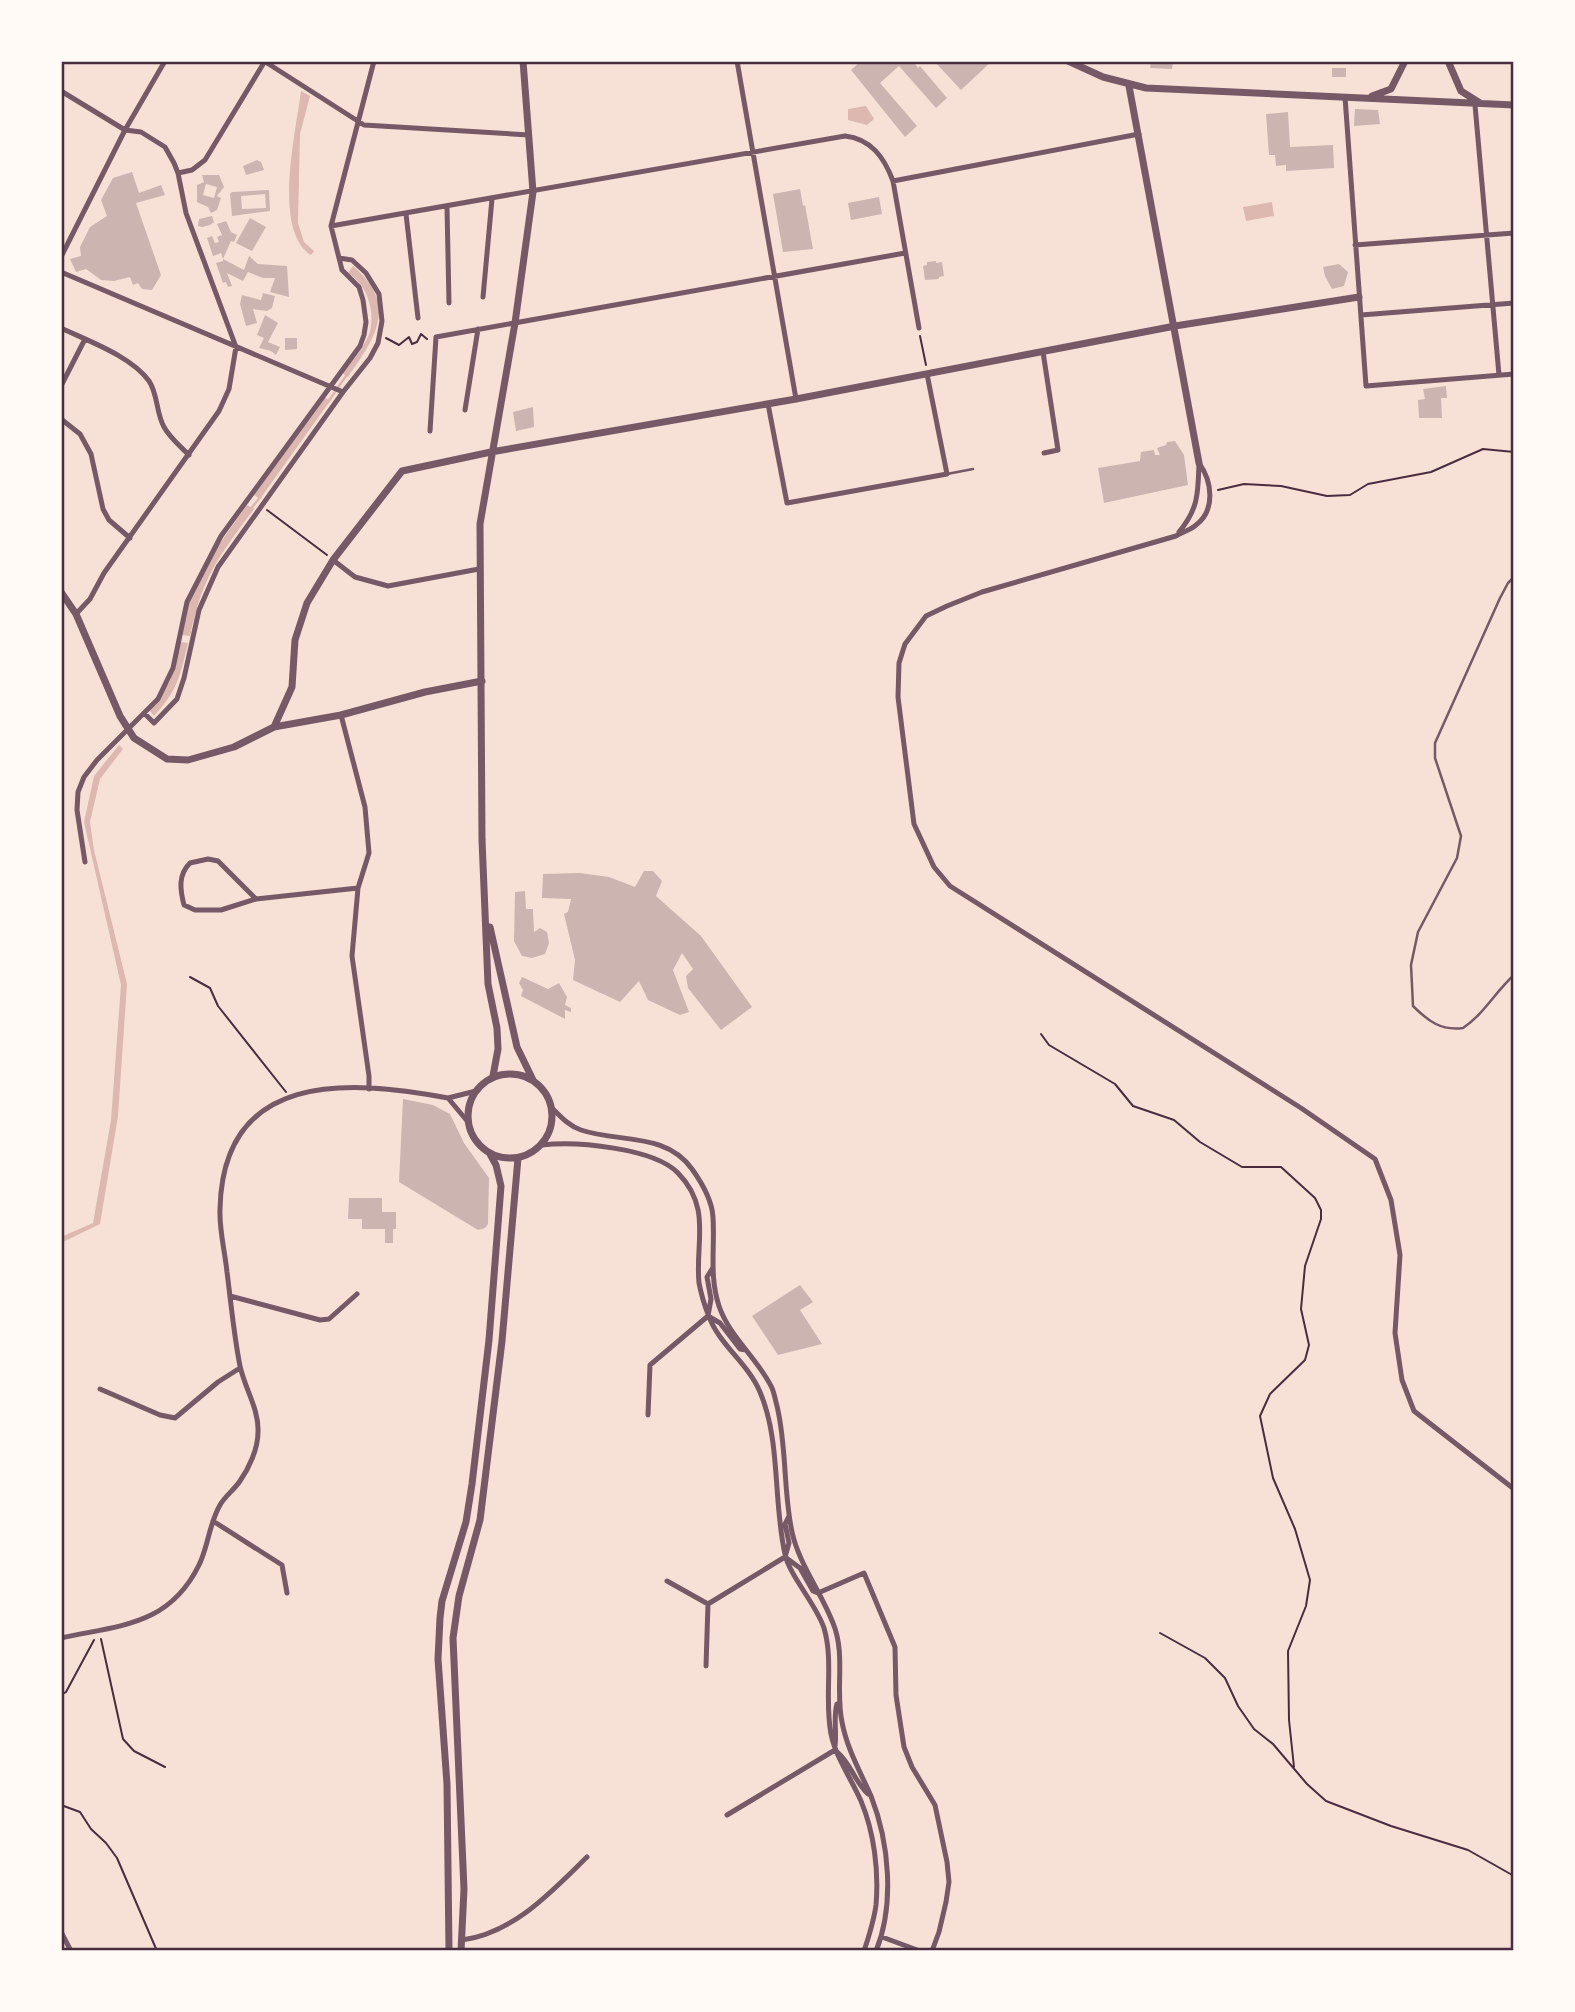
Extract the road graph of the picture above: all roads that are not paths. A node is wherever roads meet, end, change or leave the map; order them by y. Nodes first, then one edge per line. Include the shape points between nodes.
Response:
1 (164, 61) edge
2 (264, 61) edge
3 (374, 61) edge
4 (523, 61) edge
5 (737, 61) edge
6 (1068, 61) edge
7 (1405, 61) edge
8 (1448, 61) edge
9 (1129, 86) junction
10 (61, 90) edge
11 (1345, 97) junction
12 (1368, 97) junction
13 (1475, 105) junction
14 (1484, 105) junction
15 (1514, 105) edge
16 (357, 120) junction
17 (125, 130) junction
18 (1139, 134) junction
19 (530, 135) junction
20 (753, 152) junction
21 (178, 173) junction
22 (892, 181) junction
23 (533, 192) junction
24 (492, 199) junction
25 (447, 206) junction
26 (406, 214) junction
27 (331, 226) junction
28 (1514, 233) edge
29 (1487, 235) junction
30 (1355, 245) junction
31 (905, 253) junction
32 (61, 257) edge
33 (339, 259) junction
34 (61, 272) edge
35 (775, 275) junction
36 (483, 297) dead end
37 (1359, 297) junction
38 (449, 303) dead end
39 (1514, 303) edge
40 (1493, 304) junction
41 (1361, 315) junction
42 (418, 318) dead end
43 (515, 323) junction
44 (1174, 326) junction
45 (61, 328) edge
46 (919, 328) road end
47 (478, 329) junction
48 (85, 339) junction
49 (236, 347) junction
50 (1043, 352) junction
51 (927, 374) junction
52 (1514, 374) edge
53 (1499, 375) junction
54 (331, 385) junction
55 (61, 386) edge
56 (342, 391) junction
57 (796, 399) junction
58 (768, 404) junction
59 (465, 410) dead end
60 (61, 419) edge
61 (430, 431) dead end
62 (491, 452) junction
63 (1044, 453) dead end
64 (189, 454) junction
65 (1199, 463) junction
66 (973, 469) dead end
67 (947, 474) junction
68 (255, 502) junction
69 (1176, 536) junction
70 (130, 538) junction
71 (333, 560) junction
72 (479, 569) junction
73 (1514, 577) edge
74 (61, 592) edge
75 (76, 614) junction
76 (482, 681) junction
77 (144, 713) junction
78 (341, 715) junction
79 (274, 727) junction
80 (85, 862) dead end
81 (358, 888) junction
82 (256, 899) junction
83 (485, 902) junction
84 (1514, 975) edge
85 (494, 1076) junction
86 (533, 1080) junction
87 (369, 1089) junction
88 (477, 1091) junction
89 (448, 1098) junction
90 (552, 1108) junction
91 (468, 1122) junction
92 (542, 1144) junction
93 (490, 1154) junction
94 (517, 1158) junction
95 (712, 1269) junction
96 (357, 1294) dead end
97 (230, 1296) junction
98 (708, 1316) junction
99 (746, 1350) junction
100 (240, 1368) junction
101 (100, 1389) dead end
102 (648, 1415) dead end
103 (1514, 1489) edge
104 (790, 1514) junction
105 (213, 1521) junction
106 (785, 1558) junction
107 (667, 1581) dead end
108 (287, 1593) dead end
109 (818, 1593) junction
110 (708, 1604) junction
111 (61, 1638) edge
112 (706, 1666) dead end
113 (838, 1702) junction
114 (835, 1749) junction
115 (871, 1797) junction
116 (727, 1815) dead end
117 (587, 1857) dead end
118 (61, 1932) edge
119 (882, 1937) junction
120 (462, 1940) junction
121 (71, 1951) edge
122 (449, 1951) edge
123 (461, 1951) edge
124 (864, 1951) edge
125 (876, 1951) edge
126 (920, 1951) edge
127 (932, 1951) edge

1 - 17 street
2 - 16 street
2 - 21 street via 205,160
3 - 16 street
4 - 19 street
5 - 20 street
6 - 9 street
7 - 12 street via 1391,89
8 - 14 street via 1461,91
9 - 11 street
9 - 18 street
10 - 17 street
11 - 12 street
11 - 30 street
12 - 13 street
13 - 14 street
13 - 29 street
14 - 15 street
16 - 19 street via 365,125
16 - 27 street
17 - 21 street via 141,132 165,147
17 - 32 street
18 - 22 street
18 - 44 street
19 - 23 street
20 - 22 street via 845,136 858,138 876,150
20 - 23 street
20 - 35 street
21 - 49 street via 186,213
22 - 31 street
23 - 24 street
23 - 43 street
24 - 25 street
24 - 36 street
25 - 26 street
25 - 38 street
26 - 27 street
26 - 42 street
27 - 33 street
28 - 29 street
29 - 30 street
29 - 40 street
30 - 37 street
31 - 35 street
31 - 46 street
33 - 54 street via 342,270 359,287 366,322 360,346
33 - 56 street via 352,260 366,272 379,295 382,321 370,358
34 - 49 street
35 - 43 street
35 - 57 street
37 - 41 street
37 - 44 street
39 - 40 street
40 - 41 street
40 - 53 street
41 - 53 street via 1366,386
43 - 47 street
43 - 62 street
44 - 50 street
44 - 65 street
45 - 48 street
47 - 59 street
47 - 61 street via 436,337
48 - 55 street
48 - 64 street via 144,375 163,425
49 - 54 street
49 - 64 street via 229,389
50 - 51 street
50 - 63 street via 1058,450
51 - 57 street
51 - 67 street
52 - 53 street
54 - 56 street
54 - 68 street
56 - 68 street
57 - 58 street
58 - 62 street
58 - 67 street via 787,503
60 - 70 street via 80,434 91,454 109,520
62 - 71 street via 402,471
62 - 72 street via 480,524
64 - 70 street
65 - 69 street via 1196,506
65 - 69 street via 1210,486 1207,510 1198,524
66 - 67 lane
68 - 77 street via 221,536 192,589 173,668 158,699
68 - 77 street via 199,610 177,699 154,723
69 - 103 street via 982,592 926,616 905,644 899,663 898,697 914,824 934,867 950,886 1375,1159 1391,1200 1400,1255 1395,1333 1402,1380 1414,1411
70 - 75 street
71 - 72 street via 355,577 388,586
71 - 79 street via 307,603 295,640 292,687
72 - 76 street
73 - 84 lane via 1500,598 1435,743 1435,758 1461,836 1457,858 1418,932 1412,965 1413,1006 1443,1028 1463,1028
74 - 75 street
75 - 79 street via 120,716 134,738 151,750 167,759 188,760 234,747
76 - 78 street
76 - 83 street
77 - 80 street via 97,760 78,792
78 - 79 street
78 - 81 street via 365,807 369,853
81 - 82 street
81 - 87 street via 352,956
82 - 82 street via 218,861 190,863 181,878 184,905 195,911 221,910
83 - 85 street via 488,984 497,1028
83 - 86 street via 517,1047
85 - 86 street via 522,1074
85 - 88 street
86 - 90 street via 545,1091
87 - 89 street
87 - 97 street via 321,1088 289,1096 265,1108 233,1147 220,1210
88 - 89 street
88 - 91 street via 468,1108
89 - 91 street
90 - 92 street via 550,1133
90 - 95 street via 580,1130 642,1139 679,1155 705,1189 713,1215
91 - 93 street via 480,1146
92 - 94 street
92 - 98 street via 641,1153 680,1175 694,1195 701,1218 699,1282
93 - 94 street
93 - 122 street via 501,1186 489,1340 466,1522 440,1618
94 - 120 street via 502,1342 480,1520 453,1637 464,1889
95 - 98 street via 707,1277
95 - 99 street via 720,1310
96 - 97 street via 329,1319 320,1320
97 - 100 street
98 - 99 street
98 - 102 street via 650,1364
98 - 106 street via 760,1392 771,1428
99 - 104 street via 772,1386 782,1426
100 - 101 street via 174,1418
100 - 105 street via 256,1411 255,1452
104 - 106 street via 785,1524 789,1543
104 - 109 street via 799,1552
105 - 108 street via 282,1566
105 - 111 street via 200,1563 165,1609 145,1619
106 - 109 street via 800,1568
106 - 110 street
106 - 114 street via 824,1628
107 - 110 street
109 - 113 street via 834,1625 840,1653
109 - 127 street via 864,1573 895,1647 904,1747 935,1805 947,1862 946,1902
110 - 112 street
113 - 114 street
113 - 115 street via 846,1744
114 - 115 street
114 - 116 street
114 - 124 street via 872,1835 876,1905
115 - 119 street via 883,1834 887,1868
117 - 120 street via 512,1922
118 - 121 street
119 - 125 street
119 - 126 street
120 - 123 street

